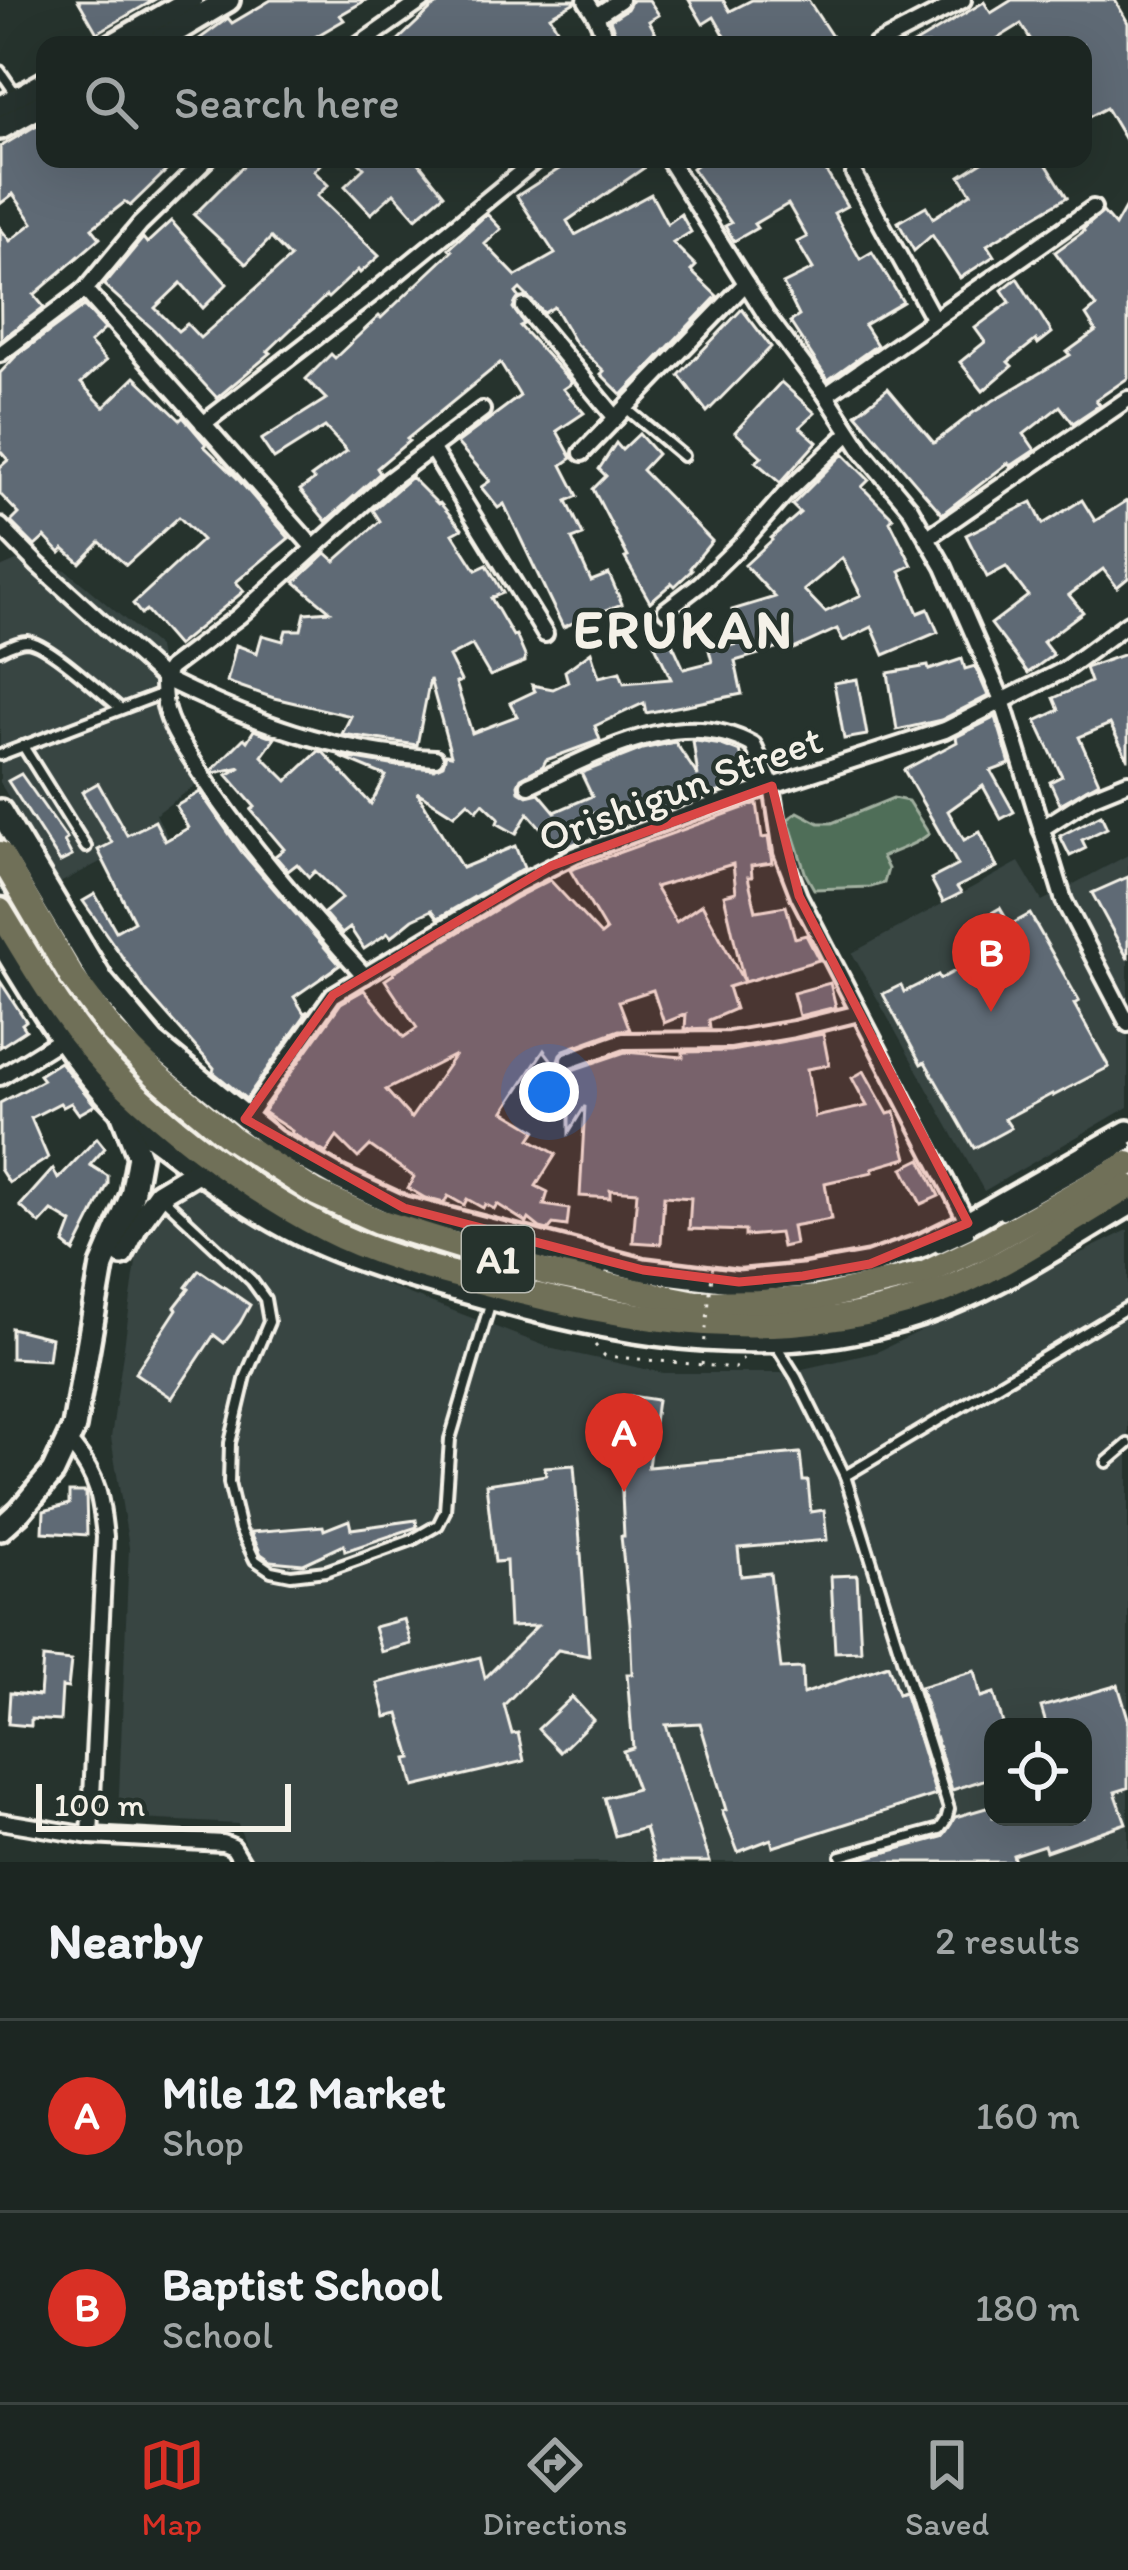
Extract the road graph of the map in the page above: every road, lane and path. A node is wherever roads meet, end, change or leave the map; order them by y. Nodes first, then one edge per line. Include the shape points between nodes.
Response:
1 (191, 0) edge
2 (228, 0) edge
3 (423, 0) edge
4 (586, 0) edge
5 (620, 0) edge
6 (963, 0) edge
7 (596, 16) junction
8 (129, 36) edge
9 (167, 36) edge
10 (372, 36) edge
11 (604, 36) edge
12 (893, 36) edge
13 (0, 70) edge
14 (10, 103) edge
15 (36, 108) edge
16 (0, 128) edge
17 (198, 168) edge
18 (526, 168) edge
19 (678, 168) edge
20 (854, 174) dead end
21 (1093, 208) dead end
22 (746, 283) junction
23 (85, 290) junction
24 (524, 307) dead end
25 (933, 318) junction
26 (0, 354) edge
27 (826, 395) junction
28 (1128, 399) edge
29 (482, 410) dead end
30 (621, 413) junction
31 (203, 424) junction
32 (849, 433) junction
33 (430, 448) junction
34 (582, 454) dead end
35 (683, 456) dead end
36 (0, 526) edge
37 (928, 537) junction
38 (314, 548) junction
39 (666, 610) dead end
40 (1128, 623) edge
41 (545, 634) dead end
42 (0, 650) edge
43 (163, 686) junction
44 (1002, 700) junction
45 (121, 709) junction
46 (23, 746) junction
47 (0, 755) edge
48 (435, 758) dead end
49 (1128, 782) edge
50 (530, 784) dead end
51 (772, 786) junction
52 (0, 811) edge
53 (0, 827) edge
54 (1041, 829) junction
55 (86, 847) dead end
56 (0, 854) edge
57 (0, 911) edge
58 (0, 940) edge
59 (365, 976) junction
60 (859, 1013) junction
61 (1128, 1024) edge
62 (61, 1039) junction
63 (569, 1060) dead end
64 (0, 1077) edge
65 (122, 1112) junction
66 (245, 1119) junction
67 (1128, 1132) edge
68 (1128, 1146) edge
69 (1128, 1164) edge
70 (197, 1171) junction
71 (1128, 1187) edge
72 (159, 1194) junction
73 (347, 1194) dead end
74 (1128, 1205) edge
75 (380, 1208) dead end
76 (968, 1223) junction
77 (454, 1233) dead end
78 (476, 1239) dead end
79 (713, 1265) dead end
80 (492, 1299) junction
81 (1128, 1309) edge
82 (773, 1340) junction
83 (605, 1356) dead end
84 (702, 1365) junction
85 (735, 1368) dead end
86 (1128, 1444) edge
87 (74, 1448) junction
88 (1107, 1462) dead end
89 (845, 1476) junction
90 (0, 1529) edge
91 (0, 1545) edge
92 (0, 1821) edge
93 (90, 1836) junction
94 (841, 1856) dead end
95 (242, 1862) edge

1 - 8 street
2 - 9 street
3 - 10 street
4 - 7 street
5 - 7 street
6 - 12 street
7 - 11 street
13 - 14 lane
15 - 16 street
17 - 23 street
18 - 31 street
19 - 22 street
20 - 25 street
21 - 25 street
22 - 27 street
22 - 30 street
23 - 26 street
23 - 31 street
24 - 30 street
25 - 27 street
27 - 32 street
28 - 37 street
29 - 33 street
30 - 34 street
30 - 35 lane
31 - 38 street
32 - 37 street
32 - 39 street
33 - 38 street
33 - 41 street
36 - 43 street
37 - 44 street
38 - 43 street via 170,668
40 - 44 street, Orishigun Street via 1064,670
42 - 45 lane via 29,641 44,647
43 - 45 lane
43 - 48 street via 308,738
43 - 59 street via 172,728 242,832
44 - 51 street, Orishigun Street via 945,730
44 - 54 street
45 - 46 lane
46 - 47 lane
46 - 55 lane
49 - 54 street
50 - 51 street via 619,746 690,730 753,745
51 - 59 street, Orishigun Street via 551,866
51 - 60 street via 790,876
52 - 66 street via 102,981 154,1043
53 - 73 lane via 130,1031 214,1106
54 - 61 street via 1064,901
56 - 69 highway, A1 via 112,1031 231,1138 316,1193 378,1221 548,1273 696,1303 819,1298 924,1274
57 - 71 highway, A1 via 90,1048 231,1171 329,1231 519,1292 673,1322 831,1320 931,1295
58 - 62 street
59 - 66 street, Orishigun Street via 332,995
60 - 63 street via 729,1040 622,1041
60 - 76 street
62 - 64 street
62 - 65 street
65 - 70 street
65 - 90 street via 139,1156 102,1266 74,1426 53,1472
66 - 76 street via 404,1208 643,1270 740,1282 803,1276 871,1264
67 - 76 street
68 - 78 lane via 925,1255 802,1285 729,1289 650,1280
70 - 72 street
70 - 80 street via 302,1235
72 - 80 lane via 265,1299 269,1322 246,1376 229,1483 240,1529 255,1560 271,1571 326,1571 437,1525 450,1439
72 - 87 street via 113,1270 98,1370
74 - 82 street via 1012,1273 917,1316
75 - 77 lane
79 - 84 path, bridge
80 - 82 street via 634,1333
81 - 89 lane
82 - 89 lane
83 - 84 path
84 - 85 path
86 - 88 lane
87 - 91 street via 57,1484
87 - 93 street via 100,1494 105,1538
89 - 94 lane via 949,1809 940,1829
92 - 93 street
93 - 95 street via 224,1843

